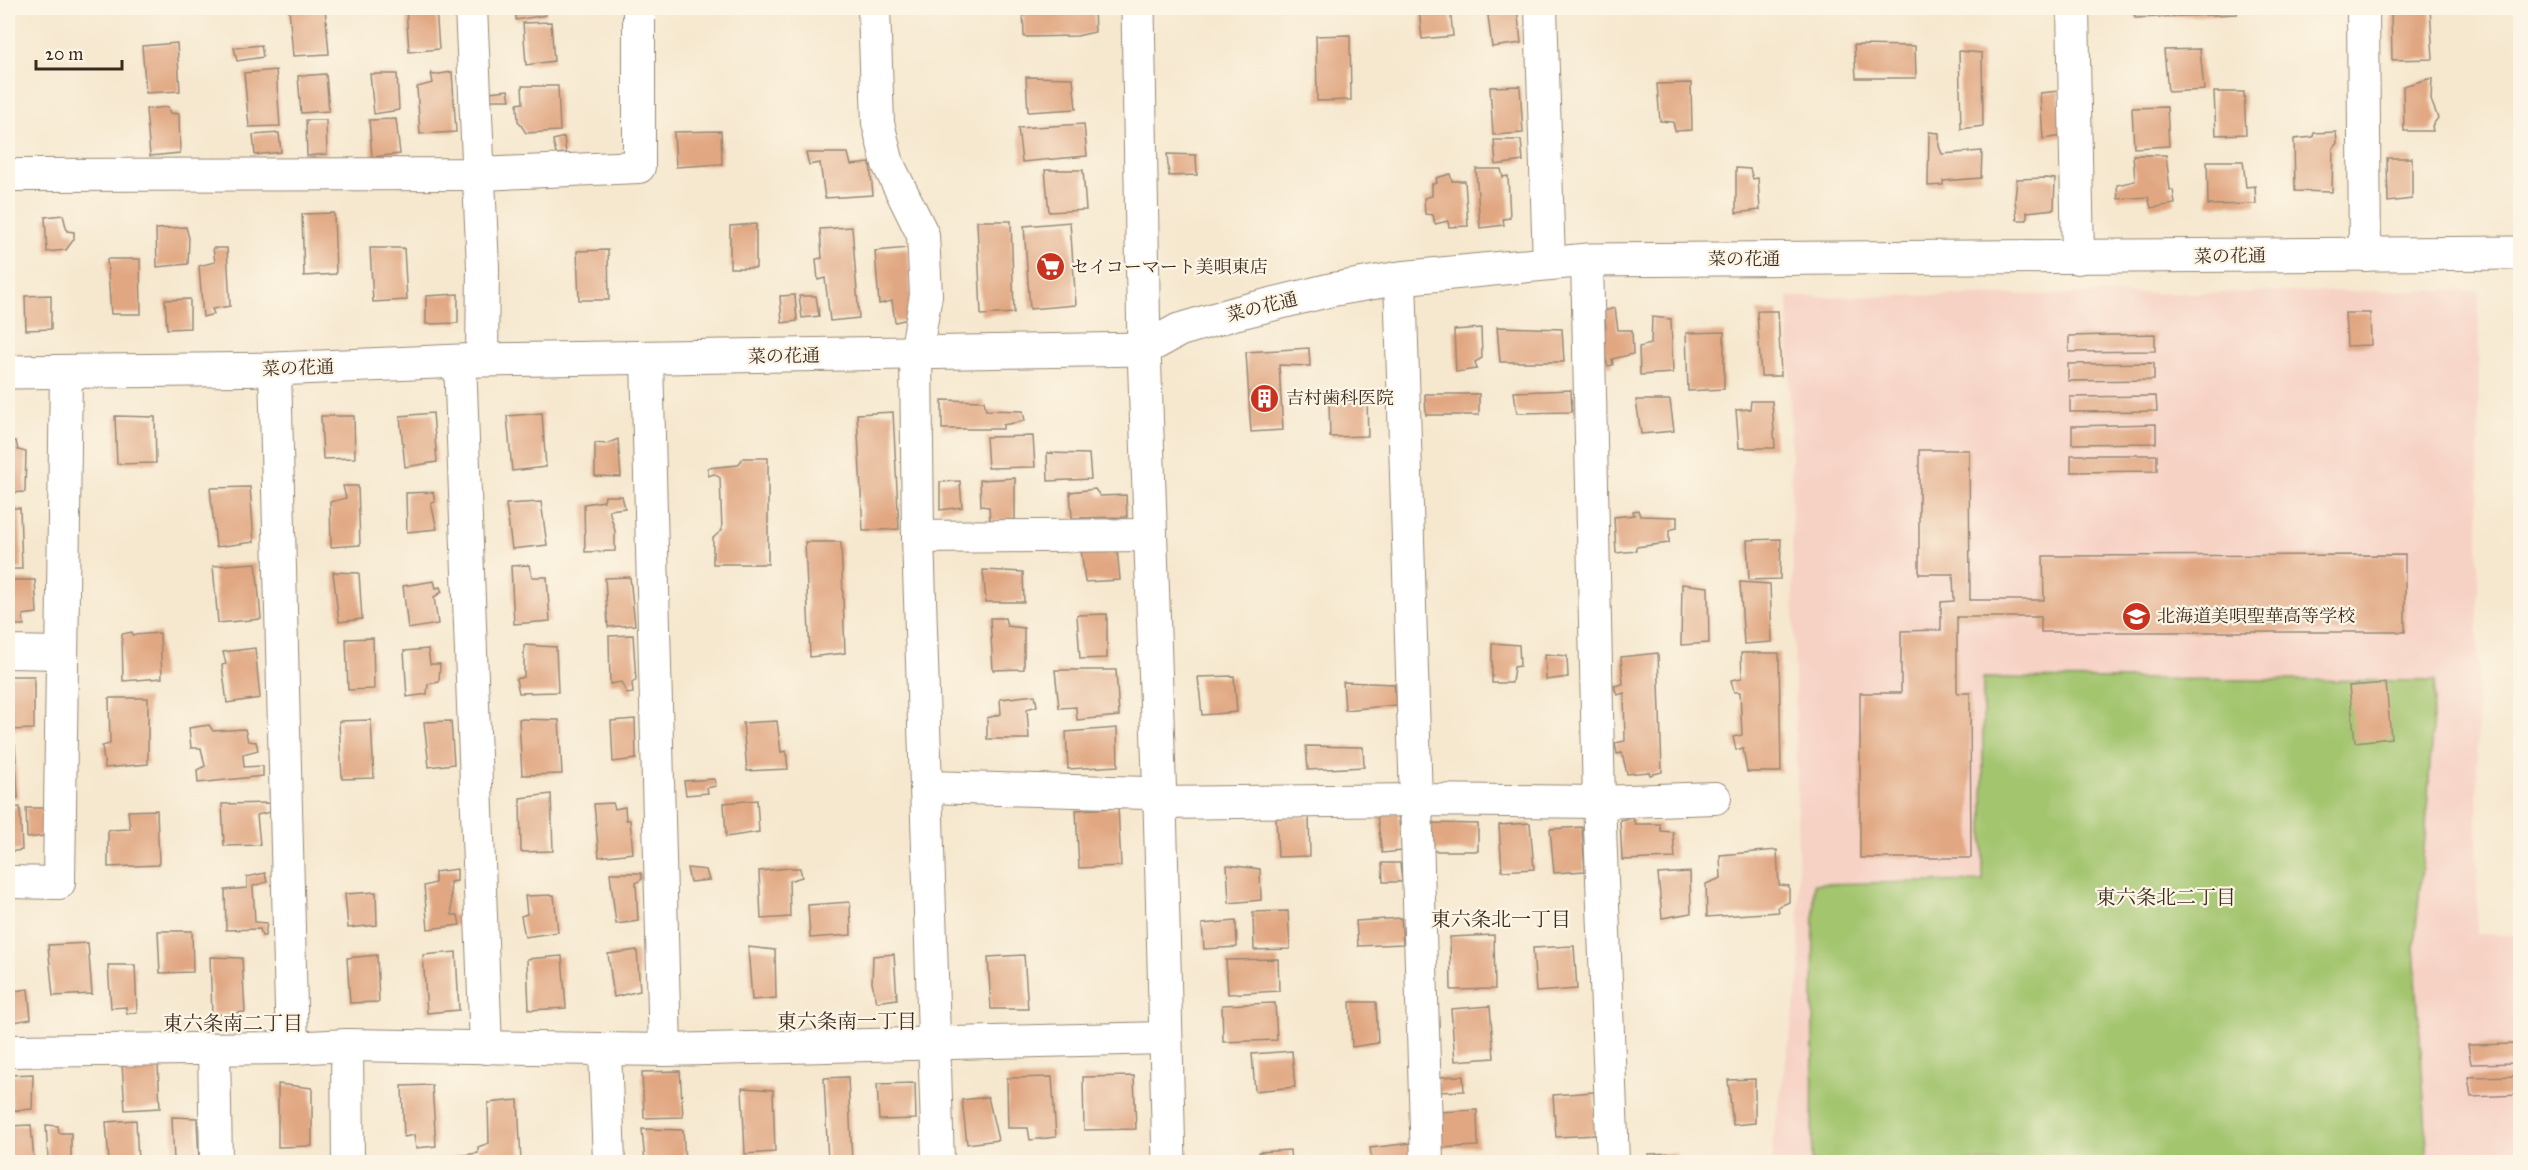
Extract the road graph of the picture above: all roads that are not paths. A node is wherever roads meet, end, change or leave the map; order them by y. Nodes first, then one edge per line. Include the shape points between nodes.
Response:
1 (471, 8) edge
2 (639, 8) edge
3 (874, 8) edge
4 (1138, 8) edge
5 (1541, 8) edge
6 (2073, 8) edge
7 (2363, 8) edge
8 (480, 174) junction
9 (8, 175) edge
10 (2520, 253) edge
11 (2366, 255) junction
12 (2078, 258) junction
13 (1587, 260) junction
14 (1549, 263) junction
15 (1400, 278) junction
16 (1144, 349) junction
17 (916, 354) junction
18 (647, 359) junction
19 (471, 361) junction
20 (275, 369) junction
21 (66, 371) junction
22 (8, 372) edge
23 (1151, 534) junction
24 (918, 537) junction
25 (8, 652) edge
26 (62, 653) junction
27 (927, 787) junction
28 (1715, 798) dead end
29 (1416, 800) junction
30 (1160, 802) junction
31 (1599, 802) junction
32 (8, 882) edge
33 (1165, 1038) junction
34 (934, 1044) junction
35 (347, 1045) junction
36 (292, 1048) junction
37 (486, 1048) junction
38 (214, 1049) junction
39 (605, 1050) junction
40 (665, 1050) junction
41 (8, 1052) edge
42 (216, 1162) edge
43 (348, 1162) edge
44 (609, 1162) edge
45 (938, 1162) edge
46 (1169, 1162) edge
47 (1427, 1162) edge
48 (1613, 1162) edge

1 - 8 street
2 - 8 street via 639,167
3 - 17 street via 878,123 888,164 923,235 926,296
4 - 16 street
5 - 14 street
6 - 12 street
7 - 11 street
8 - 9 street
8 - 19 street
10 - 11 street, 菜の花通
11 - 12 street, 菜の花通
12 - 13 street, 菜の花通
13 - 14 street, 菜の花通
13 - 31 street
14 - 15 street, 菜の花通
15 - 16 street, 菜の花通 via 1236,313 1179,330
15 - 29 street
16 - 17 street, 菜の花通
16 - 23 street
17 - 18 street, 菜の花通
17 - 24 street
18 - 19 street, 菜の花通
18 - 40 street
19 - 20 street, 菜の花通
19 - 37 street
20 - 21 street, 菜の花通
20 - 36 street
21 - 22 street, 菜の花通
21 - 26 street
23 - 24 street
23 - 30 street
24 - 27 street
25 - 26 street
26 - 32 street via 59,883
27 - 30 street via 1148,793
27 - 34 street
28 - 31 street
29 - 30 street
29 - 31 street
29 - 47 street
30 - 33 street
31 - 48 street
33 - 34 street
33 - 46 street
34 - 40 street
34 - 45 street
35 - 36 street
35 - 37 street
35 - 43 street
36 - 38 street
37 - 39 street
38 - 41 street
38 - 42 street
39 - 40 street
39 - 44 street

